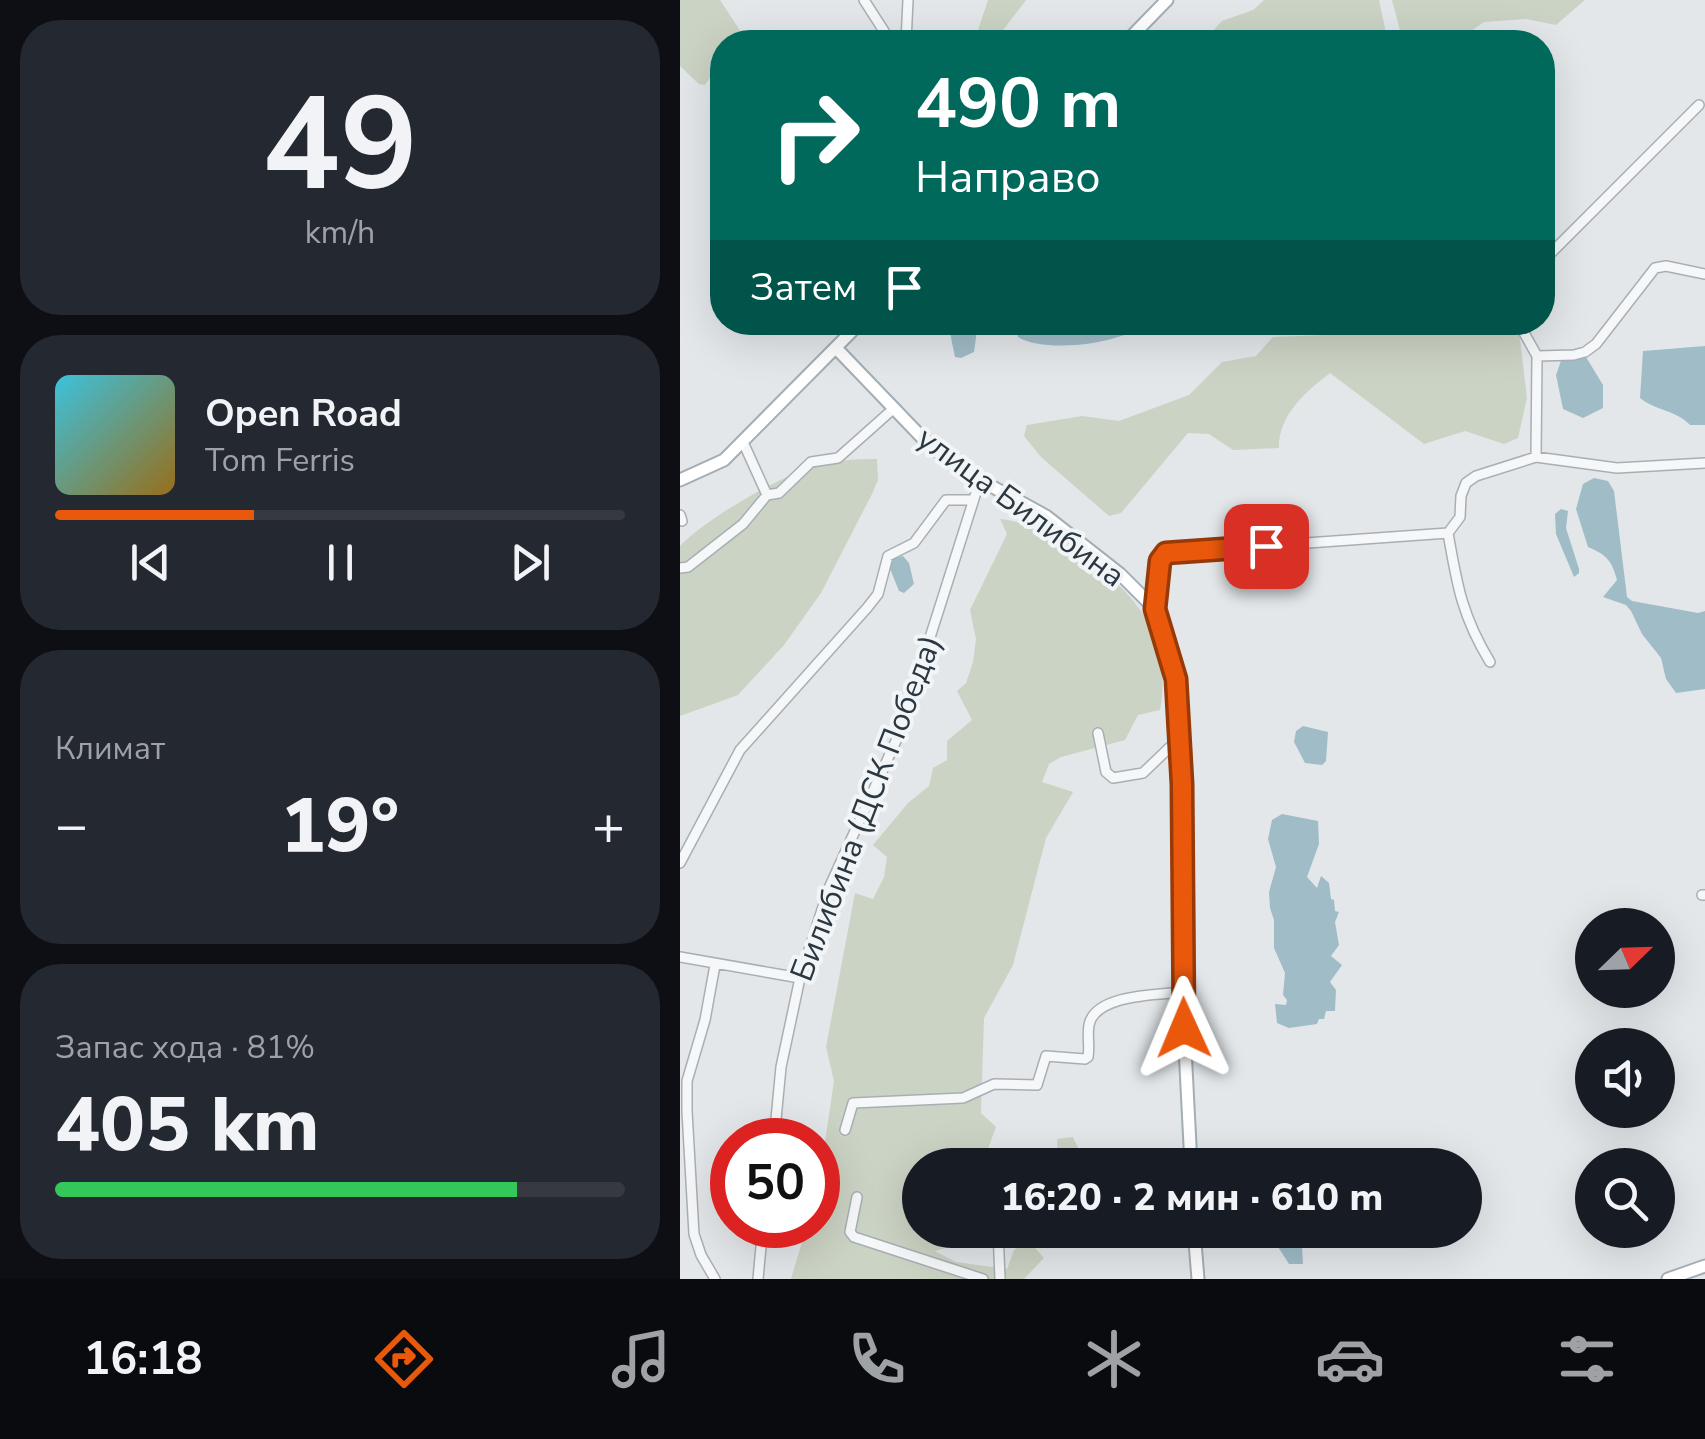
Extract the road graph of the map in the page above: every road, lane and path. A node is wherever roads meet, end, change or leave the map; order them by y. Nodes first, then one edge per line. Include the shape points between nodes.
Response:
1 (864, 0) edge
2 (908, 0) edge
3 (1167, 0) edge
4 (883, 30) edge
5 (907, 30) edge
6 (1138, 30) edge
7 (1699, 104) dead end
8 (1555, 249) edge
9 (1705, 274) edge
10 (848, 335) edge
11 (1525, 335) edge
12 (836, 348) junction
13 (1537, 356) junction
14 (892, 410) junction
15 (743, 442) junction
16 (1536, 457) junction
17 (1705, 464) edge
18 (680, 480) edge
19 (980, 480) junction
20 (768, 495) junction
21 (972, 500) junction
22 (1448, 533) junction
23 (680, 568) edge
24 (1155, 609) junction
25 (1490, 662) dead end
26 (1098, 733) dead end
27 (1180, 742) junction
28 (680, 863) edge
29 (680, 958) edge
30 (715, 964) junction
31 (800, 978) junction
32 (1183, 992) junction
33 (776, 1118) edge
34 (845, 1130) dead end
35 (1191, 1148) edge
36 (857, 1197) dead end
37 (760, 1248) edge
38 (999, 1248) edge
39 (1195, 1248) edge
40 (1705, 1266) edge
41 (715, 1279) edge
42 (758, 1279) edge
43 (982, 1279) edge
44 (1000, 1279) edge
45 (1198, 1279) edge
46 (1668, 1279) edge

1 - 4 street
2 - 5 street
3 - 6 main road
7 - 8 street
9 - 13 street via 1659,266 1596,344 1585,352
10 - 12 main road
11 - 13 street
12 - 14 main road, улица Билибина
12 - 15 main road
13 - 16 street
14 - 19 main road, улица Билибина
14 - 20 street via 838,458 811,462 779,493
15 - 18 main road via 724,460
15 - 20 street
16 - 17 street via 1616,468
16 - 22 street via 1466,483 1460,518
19 - 21 street, Билибина (ДСК Победа)
19 - 24 main road, улица Билибина via 1046,516
20 - 23 street via 743,524
21 - 28 street via 946,500 914,543 888,556 868,608 740,750
21 - 31 street, Билибина (ДСК Победа) via 900,732 830,888
22 - 24 street via 1166,553
22 - 25 street via 1459,598
24 - 27 main road, улица Билибина via 1176,679
26 - 27 street via 1113,778 1143,773
27 - 32 main road, улица Билибина
29 - 30 street
30 - 31 street
30 - 41 street via 687,1110 694,1234
31 - 33 street, Билибина (ДСК Победа)
32 - 34 street via 1098,1008 1088,1026 1088,1057 1046,1056 1037,1085 994,1084 963,1098 853,1103
32 - 35 main road, улица Билибина
36 - 43 street via 854,1237
37 - 42 street
38 - 44 street
39 - 45 main road
40 - 46 main road

